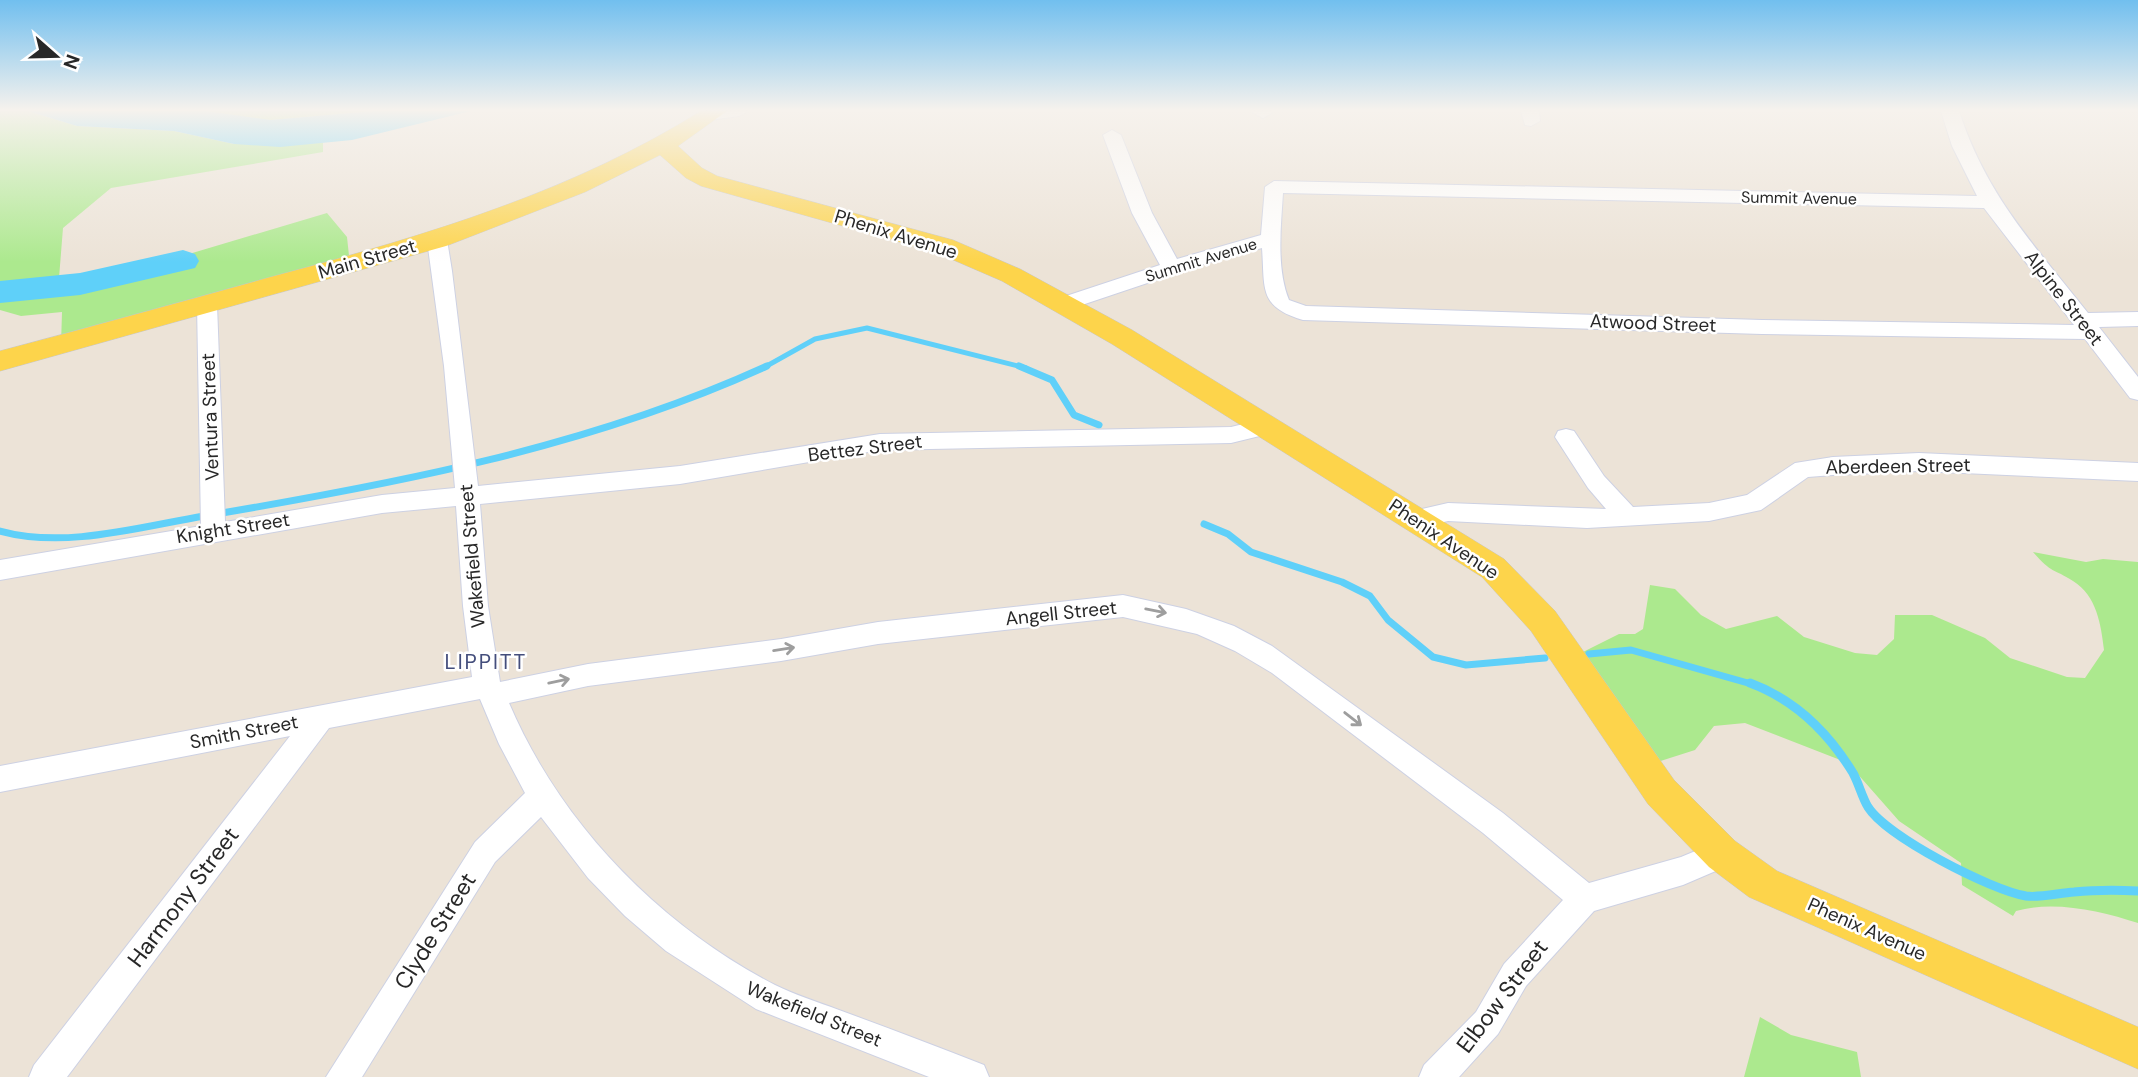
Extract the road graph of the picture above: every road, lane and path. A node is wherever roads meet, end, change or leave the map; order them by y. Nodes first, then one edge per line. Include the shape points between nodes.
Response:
1 (629, 161) edge
2 (681, 161) edge
3 (1122, 161) edge
4 (1969, 161) edge
5 (1990, 202) junction
6 (1271, 239) junction
7 (437, 240) junction
8 (1172, 268) junction
9 (207, 304) junction
10 (1064, 304) junction
11 (2138, 319) edge
12 (2088, 326) junction
13 (0, 361) edge
14 (2138, 392) edge
15 (1264, 427) junction
16 (1566, 437) dead end
17 (2138, 472) edge
18 (467, 493) junction
19 (1418, 519) junction
20 (1629, 519) junction
21 (214, 531) junction
22 (0, 569) edge
23 (490, 690) junction
24 (321, 717) junction
25 (0, 779) edge
26 (541, 797) junction
27 (1722, 854) junction
28 (1585, 899) junction
29 (2138, 1048) edge
30 (46, 1077) edge
31 (343, 1077) edge
32 (972, 1077) edge
33 (1436, 1077) edge

1 - 7 main road, Main Street via 576,187
2 - 10 main road, Phenix Avenue via 709,181 944,246
3 - 8 street via 1142,213
4 - 5 street
5 - 6 street, Summit Avenue via 1274,187
5 - 12 street, Alpine Street
6 - 8 street, Summit Avenue
6 - 12 street, Atwood Street via 1275,290 1281,304 1303,313 1762,327
7 - 9 main road, Main Street
7 - 18 street, Wakefield Street
8 - 10 street, Summit Avenue
9 - 13 main road, Main Street
9 - 21 street, Ventura Street
10 - 15 main road, Phenix Avenue
11 - 12 street
12 - 14 street, Alpine Street
15 - 18 street, Bettez Street via 1218,435 880,442 681,475
15 - 19 main road, Phenix Avenue
16 - 20 street via 1596,482
17 - 20 street, Aberdeen Street via 1919,462 1813,468 1778,483 1753,503
18 - 21 street, Knight Street
18 - 23 street, Wakefield Street via 469,550
19 - 20 street, Aberdeen Street via 1448,512
19 - 27 main road, Phenix Avenue via 1493,568 1528,605 1661,792
21 - 22 street, Knight Street
23 - 24 street, Smith Street
23 - 26 street, Wakefield Street
23 -> 28 street, Angell Street via 878,633 1096,608 1158,610 1248,643 1281,665 1493,823
24 - 25 street, Smith Street
24 - 30 street, Harmony Street
26 - 31 street, Clyde Street via 485,852
26 - 32 street, Wakefield Street via 590,858 652,920 735,981 767,999
27 - 28 street via 1683,871
27 - 29 main road, Phenix Avenue via 1763,884
28 - 33 street, Elbow Street via 1515,975 1487,1023

